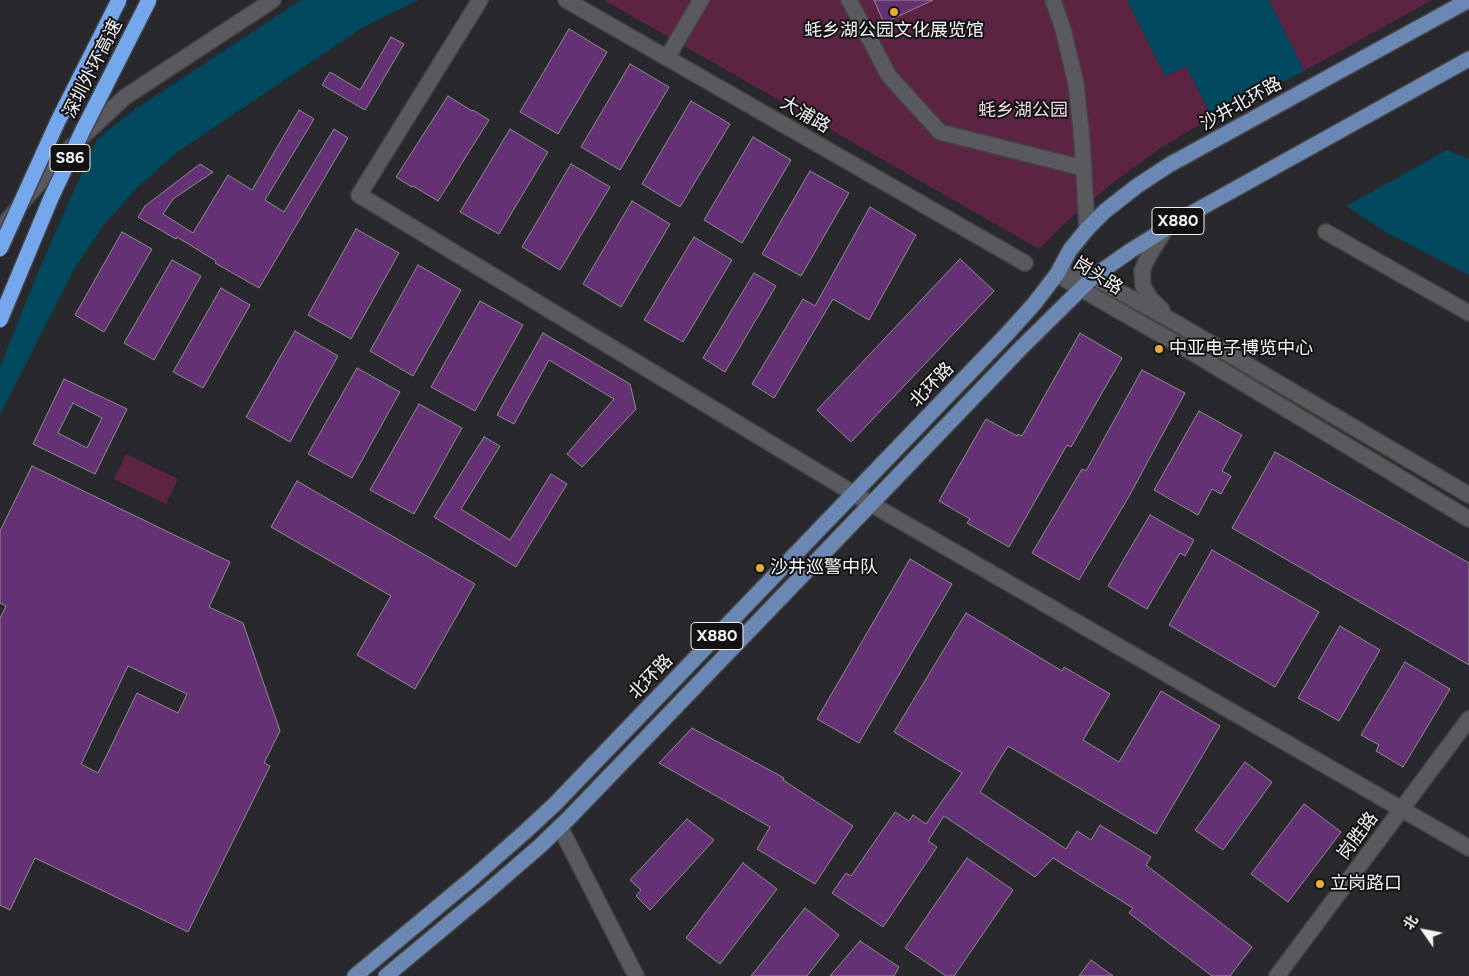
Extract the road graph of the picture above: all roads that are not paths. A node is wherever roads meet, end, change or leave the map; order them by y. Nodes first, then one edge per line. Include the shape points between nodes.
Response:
1 (119, 0) edge
2 (149, 0) edge
3 (273, 0) edge
4 (480, 0) edge
5 (566, 0) edge
6 (701, 0) edge
7 (849, 0) edge
8 (1053, 0) edge
9 (1469, 0) edge
10 (667, 58) junction
11 (1469, 59) edge
12 (1083, 168) junction
13 (1166, 228) junction
14 (1086, 229) junction
15 (0, 230) edge
16 (1326, 232) dead end
17 (0, 249) edge
18 (1025, 263) dead end
19 (1057, 274) junction
20 (1093, 277) junction
21 (1080, 289) junction
22 (1469, 313) edge
23 (0, 320) edge
24 (1176, 322) junction
25 (854, 493) junction
26 (1469, 495) edge
27 (871, 504) junction
28 (1469, 519) edge
29 (1469, 719) edge
30 (1402, 809) junction
31 (560, 827) junction
32 (1469, 848) edge
33 (355, 976) edge
34 (386, 976) edge
35 (636, 976) edge
36 (1277, 976) edge

1 - 17 highway, 深圳外环高速 / S86, bridge via 58,121
2 - 23 highway, 深圳外环高速 / S86, bridge via 51,198
3 - 15 street via 125,97 72,146
4 - 25 street via 359,195
5 - 10 street, 大浦路
6 - 10 street
7 - 12 street via 890,76 940,132
8 - 12 street via 1076,84
9 - 14 main road, 沙井北环路 / X880 via 1169,165 1137,186
10 - 18 street, 大浦路
11 - 13 main road, X880
12 - 14 street
13 - 20 main road, X880
13 - 24 street via 1142,271 1143,286 1150,298
14 - 19 main road, 沙井北环路 / X880
16 - 22 street
19 - 20 street, 岗头路
19 - 21 street, 岗头路
19 - 25 main road, 北环路 / X880 via 1007,334
20 - 21 main road, X880
20 - 24 street, 岗头路
21 - 27 main road, X880
21 - 28 street, 岗头路
24 - 26 street, 岗头路
25 - 27 street
25 - 33 main road, 北环路 / X880 via 555,804
27 - 30 street
27 - 31 main road, X880
29 - 30 street, 岗胜路
30 - 32 street
30 - 36 street, 岗胜路
31 - 34 main road, X880
31 - 35 street

